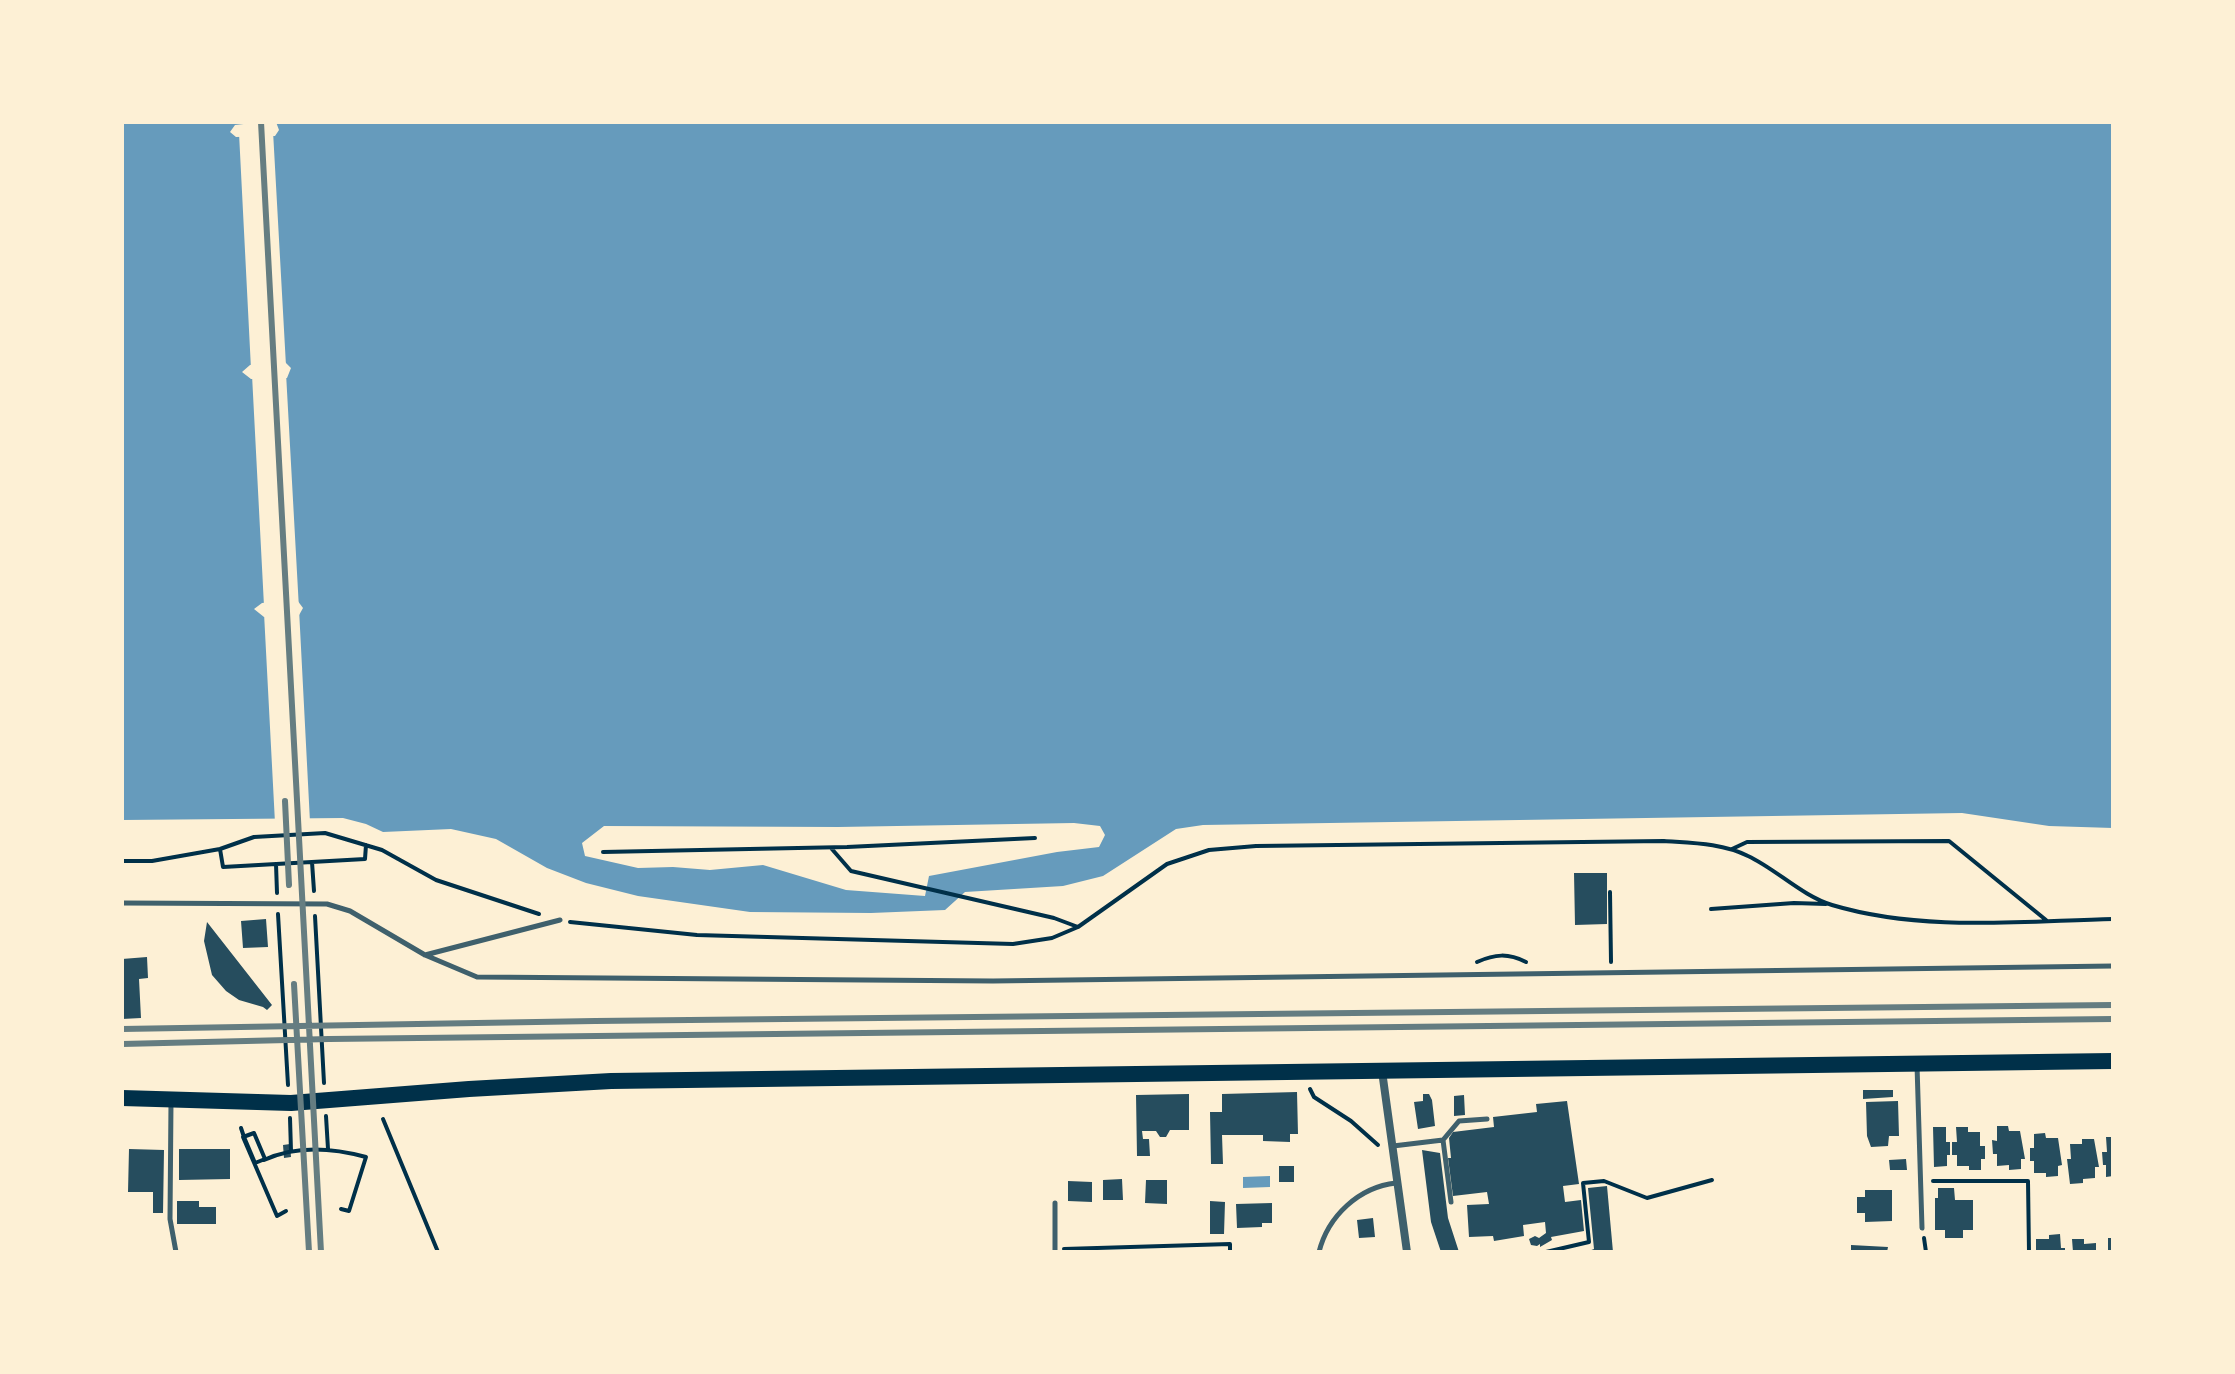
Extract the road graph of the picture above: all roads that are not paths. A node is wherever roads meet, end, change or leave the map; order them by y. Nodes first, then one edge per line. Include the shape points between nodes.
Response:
1 (122, 903) edge
2 (560, 920) road end
3 (425, 955) junction
4 (2113, 966) edge
5 (2113, 1061) edge
6 (1917, 1064) junction
7 (1382, 1071) junction
8 (122, 1098) edge
9 (171, 1101) junction
10 (1487, 1119) dead end
11 (1443, 1140) junction
12 (1392, 1146) junction
13 (1396, 1183) junction
14 (1451, 1202) dead end
15 (1055, 1203) dead end
16 (1922, 1228) dead end
17 (1055, 1251) edge
18 (176, 1252) edge
19 (1319, 1252) edge
20 (1407, 1252) edge

1 - 3 lane via 327,904 350,911
2 - 3 lane
3 - 4 lane via 477,977 518,978 993,981
5 - 6 main road
6 - 7 main road
6 - 16 lane
7 - 9 main road via 611,1081 291,1103
7 - 12 street
8 - 9 main road
9 - 18 lane via 170,1219
10 - 11 lane via 1459,1121
11 - 12 lane
11 - 14 lane
12 - 13 street
13 - 19 lane via 1382,1184 1352,1201 1329,1226
13 - 20 street
15 - 17 lane

